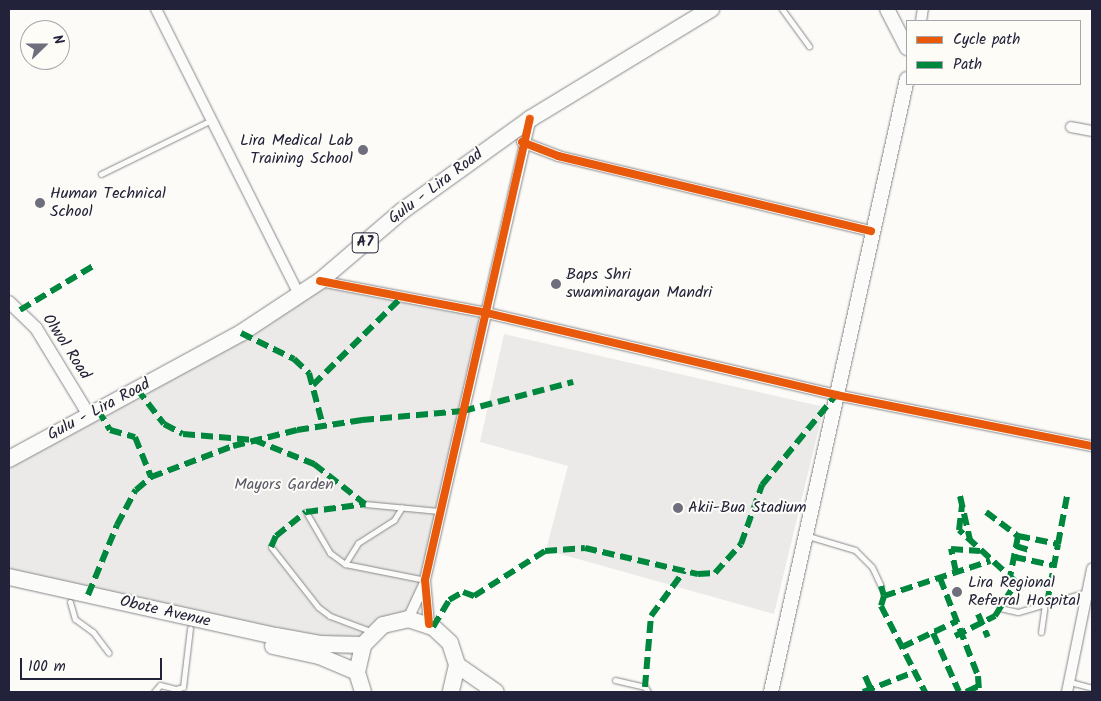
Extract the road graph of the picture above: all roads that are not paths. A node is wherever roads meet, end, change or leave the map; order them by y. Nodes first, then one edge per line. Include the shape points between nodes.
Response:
1 (156, 9) edge
2 (710, 9) edge
3 (782, 9) edge
4 (887, 9) edge
5 (809, 46) dead end
6 (906, 46) edge
7 (906, 83) edge
8 (212, 119) junction
9 (530, 119) junction
10 (1071, 127) dead end
11 (1092, 131) edge
12 (522, 142) junction
13 (101, 174) dead end
14 (871, 231) junction
15 (320, 281) junction
16 (299, 295) junction
17 (9, 302) edge
18 (487, 314) junction
19 (836, 395) junction
20 (89, 415) junction
21 (1092, 446) edge
22 (9, 459) edge
23 (365, 504) dead end
24 (402, 507) junction
25 (440, 511) junction
26 (306, 512) dead end
27 (805, 535) junction
28 (271, 547) dead end
29 (345, 564) junction
30 (1092, 569) edge
31 (9, 577) edge
32 (425, 582) junction
33 (881, 586) dead end
34 (9, 588) edge
35 (1087, 592) junction
36 (70, 602) junction
37 (1046, 604) junction
38 (1000, 608) dead end
39 (408, 619) junction
40 (429, 624) junction
41 (190, 628) junction
42 (373, 632) junction
43 (1041, 632) dead end
44 (363, 645) junction
45 (320, 650) junction
46 (109, 653) dead end
47 (457, 665) junction
48 (357, 672) junction
49 (615, 680) dead end
50 (1069, 682) junction
51 (1092, 688) edge
52 (154, 692) edge
53 (363, 692) edge
54 (451, 692) edge
55 (496, 692) edge
56 (648, 692) edge
57 (771, 692) edge
58 (1067, 692) edge

1 - 8 street
2 - 9 main road, Gulu - Lira Road / A7
3 - 5 lane
4 - 6 main road
7 - 14 main road
8 - 13 lane
8 - 16 street
9 - 12 street
9 - 15 main road, Gulu - Lira Road / A7 via 444,178
10 - 11 street
12 - 14 street via 577,160
12 - 18 street
14 - 19 main road
15 - 16 main road, Gulu - Lira Road / A7
15 - 18 street
16 - 20 main road, Gulu - Lira Road / A7 via 241,334
17 - 20 street, Olwol Road via 36,328
18 - 19 street
18 - 25 street
19 - 21 street
19 - 27 main road
20 - 22 main road, Gulu - Lira Road / A7
23 - 24 lane
24 - 25 lane
24 - 29 lane via 390,523 358,543
25 - 32 street
26 - 29 lane via 330,553
27 - 33 lane via 855,550 872,567
27 - 57 main road
28 - 42 lane via 318,607 330,616
29 - 32 lane
30 - 35 street
31 - 45 main road, Obote Avenue
32 - 39 street
32 - 40 street
34 - 36 main road, Obote Avenue
35 - 37 lane
35 - 50 street
36 - 41 main road, Obote Avenue
36 - 46 lane via 75,619 93,632
37 - 38 lane via 1018,612
37 - 43 lane
39 - 40 main road
39 - 42 main road via 389,622
40 - 47 main road via 450,643
41 - 45 main road, Obote Avenue
41 - 52 lane via 183,686 176,689 158,686
42 - 44 main road
44 - 45 main road
44 - 48 main road
45 - 48 main road
47 - 54 main road
47 - 55 main road
48 - 53 main road
49 - 56 lane via 645,687
50 - 51 lane
50 - 58 street

